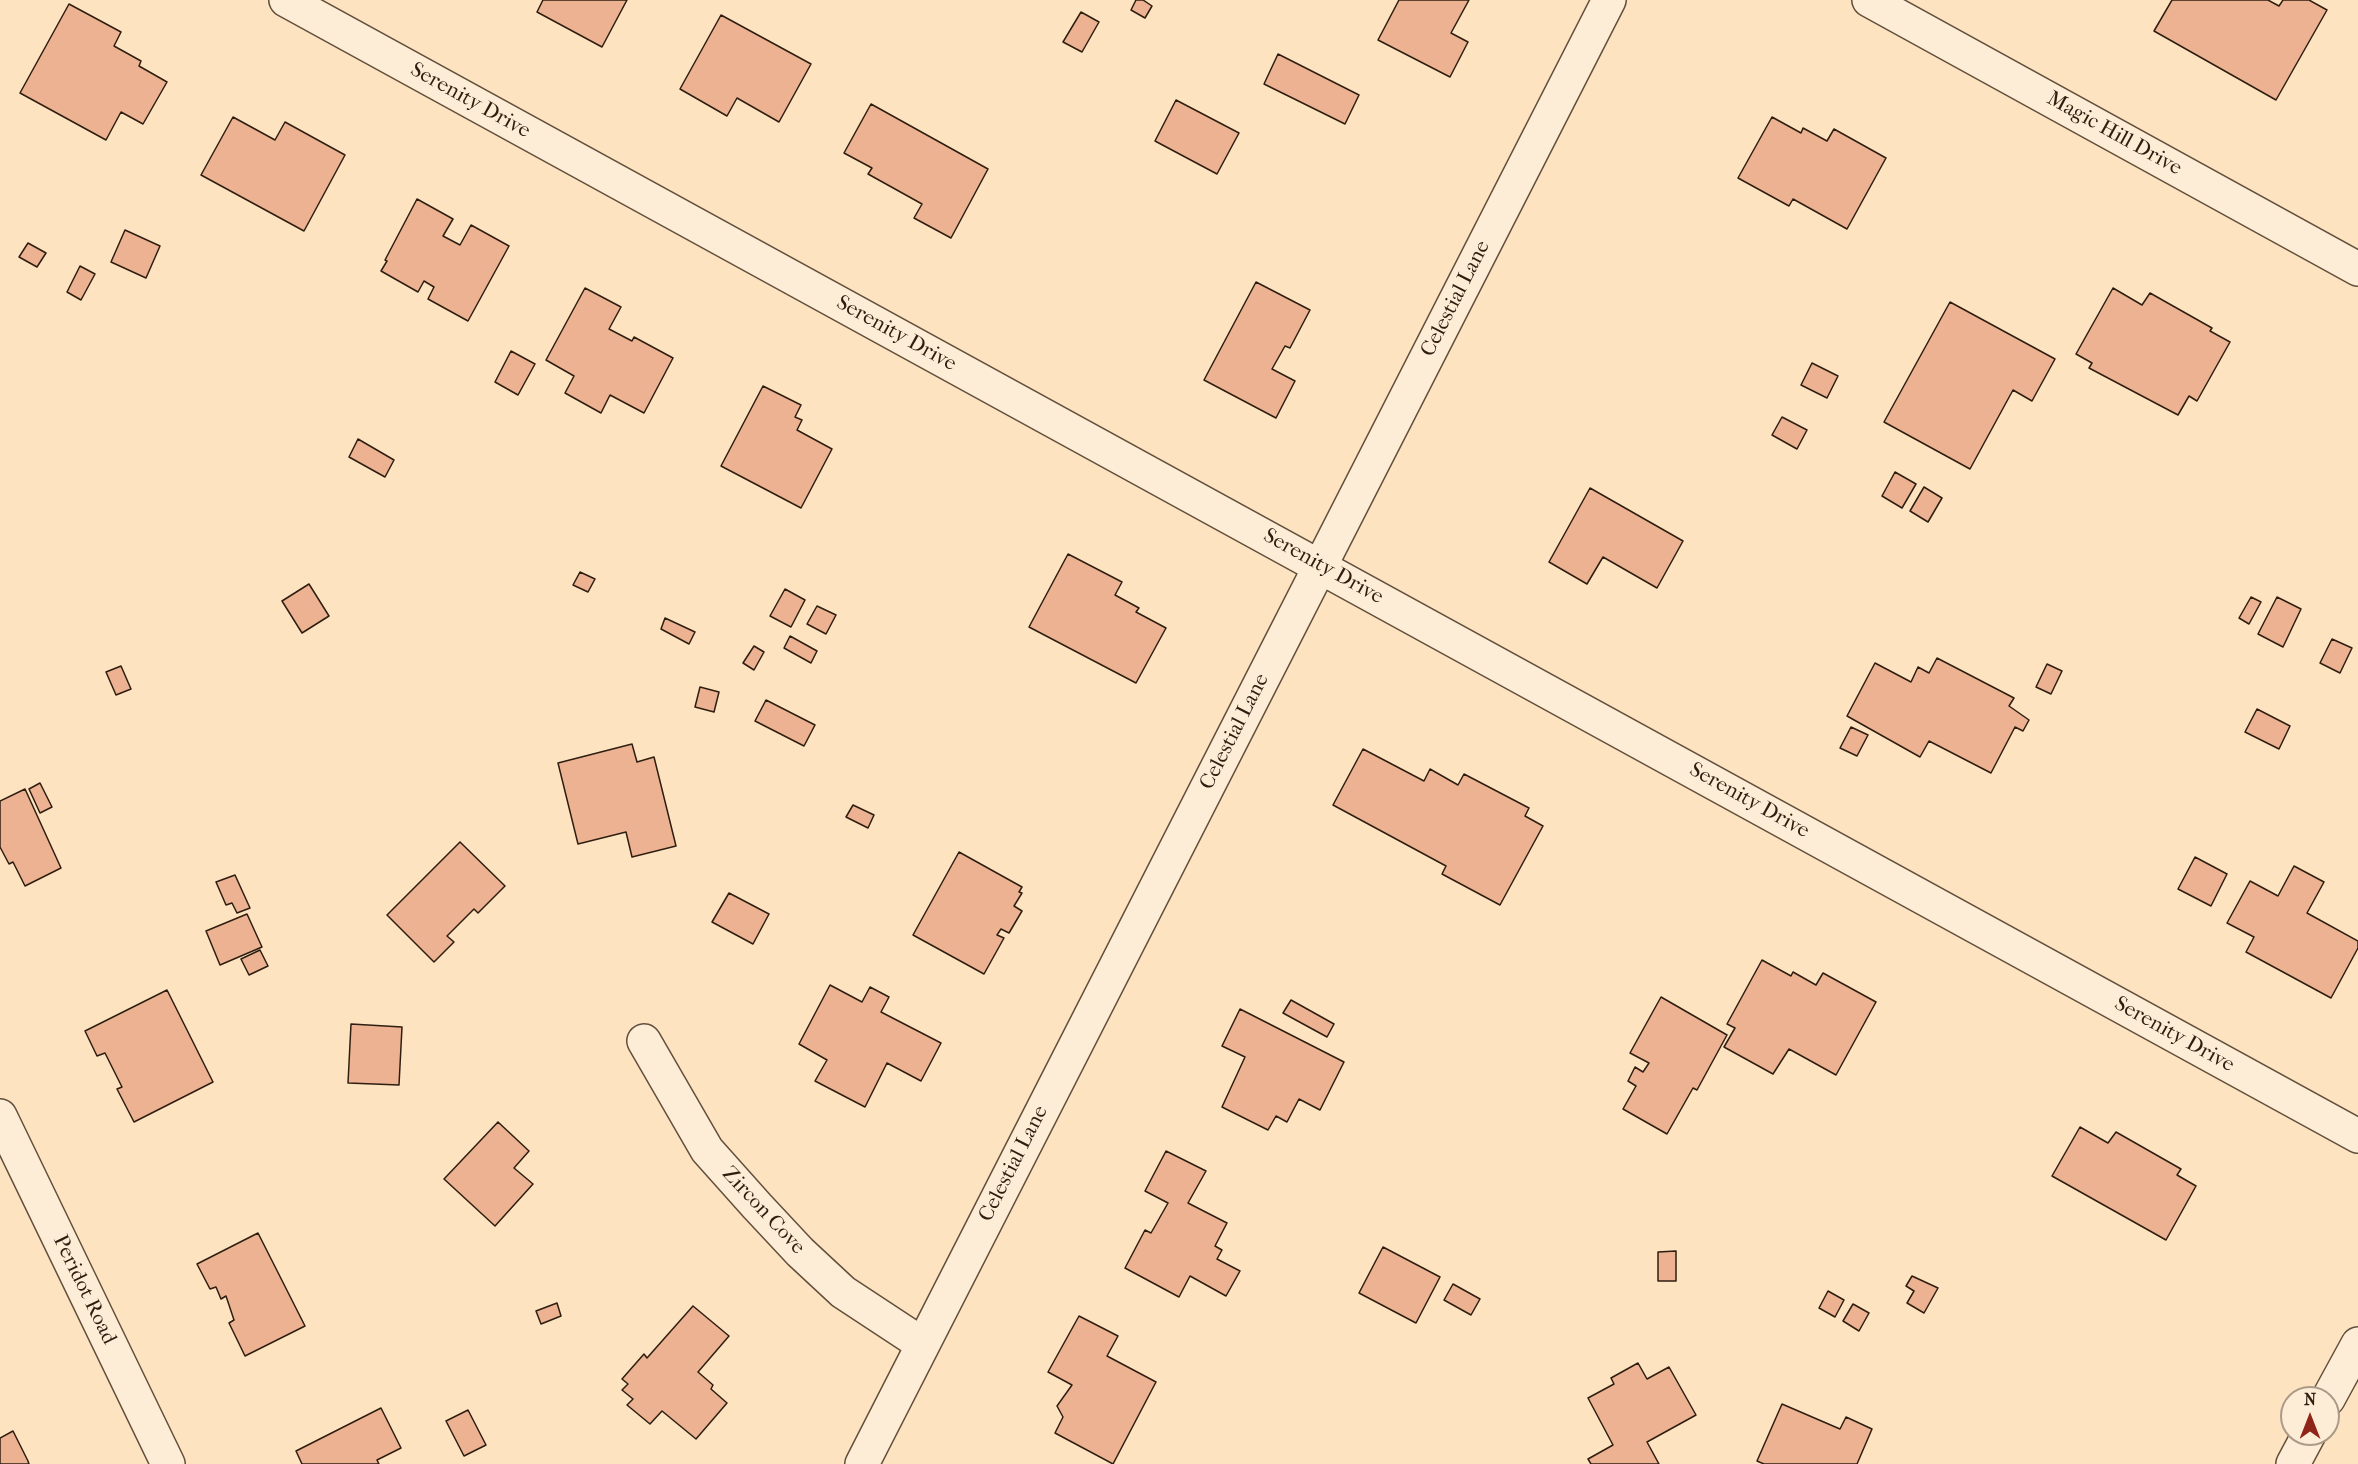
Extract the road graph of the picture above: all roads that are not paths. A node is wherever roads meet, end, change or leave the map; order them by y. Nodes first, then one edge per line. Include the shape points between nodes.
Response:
1 (286, 0) edge
2 (1609, 0) edge
3 (1869, 0) edge
4 (2358, 269) edge
5 (1320, 565) junction
6 (644, 1041) dead end
7 (0, 1116) edge
8 (2358, 1136) edge
9 (922, 1344) junction
10 (2358, 1344) edge
11 (2335, 1386) edge
12 (2303, 1446) edge
13 (168, 1464) edge
14 (862, 1464) edge
15 (2293, 1464) edge

1 - 5 street, Serenity Drive
2 - 5 street, Celestial Lane
3 - 4 street, Magic Hill Drive
5 - 8 street, Serenity Drive
5 - 9 street, Celestial Lane
6 - 9 street, Zircon Cove via 707,1150 757,1206 843,1292
7 - 13 street, Peridot Road
9 - 14 street, Celestial Lane
10 - 11 street
12 - 15 street

